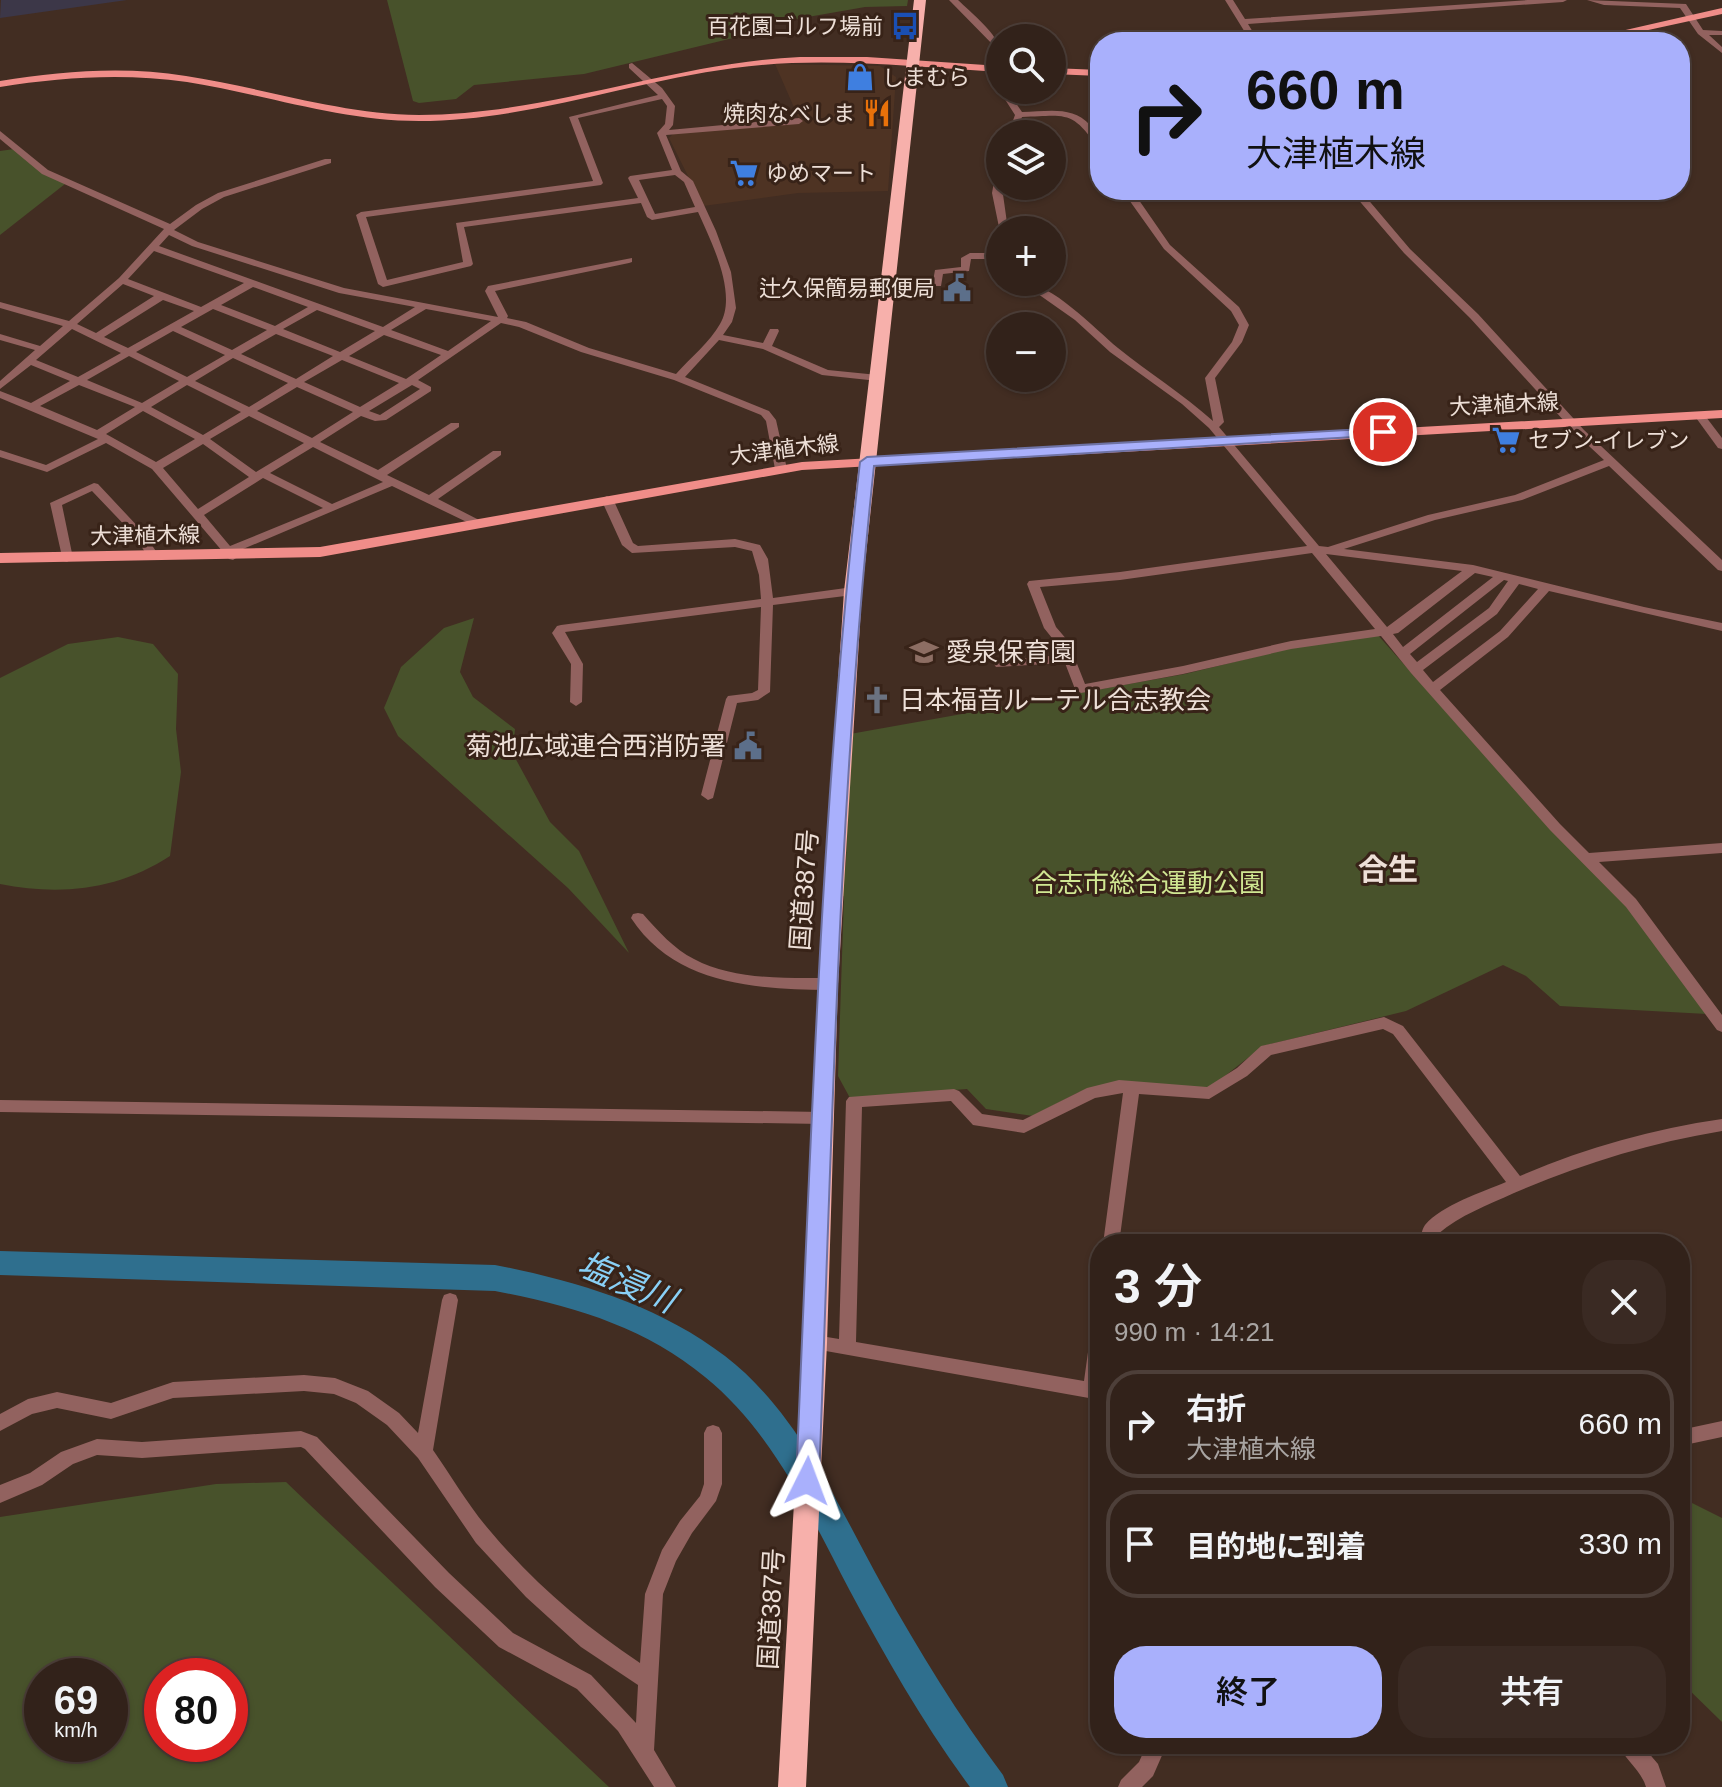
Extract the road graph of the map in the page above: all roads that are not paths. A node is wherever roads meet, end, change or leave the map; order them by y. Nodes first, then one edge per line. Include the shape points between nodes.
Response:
1 (920, 0) edge
2 (953, 0) edge
3 (1229, 0) edge
4 (1563, 0) edge
5 (1591, 0) edge
6 (1683, 3) edge
7 (1722, 11) edge
8 (1689, 18) junction
9 (1241, 22) junction
10 (1248, 32) edge
11 (1624, 32) edge
12 (1701, 32) junction
13 (986, 33) edge
14 (1722, 33) edge
15 (1722, 51) edge
16 (910, 64) junction
17 (632, 66) dead end
18 (986, 68) edge
19 (1066, 72) edge
20 (1090, 73) edge
21 (650, 82) junction
22 (0, 84) edge
23 (665, 96) junction
24 (1012, 104) edge
25 (1019, 115) junction
26 (1017, 120) edge
27 (799, 121) dead end
28 (1090, 130) edge
29 (661, 133) junction
30 (0, 134) edge
31 (11, 144) junction
32 (0, 148) edge
33 (328, 161) dead end
34 (677, 172) junction
35 (643, 200) junction
36 (1134, 200) edge
37 (1364, 200) edge
38 (700, 209) junction
39 (169, 229) junction
40 (153, 247) junction
41 (986, 256) edge
42 (629, 260) dead end
43 (122, 280) junction
44 (252, 283) junction
45 (888, 283) junction
46 (162, 296) junction
47 (1047, 296) edge
48 (0, 305) edge
49 (213, 305) junction
50 (425, 306) junction
51 (315, 307) junction
52 (202, 311) junction
53 (501, 319) junction
54 (69, 324) junction
55 (172, 327) junction
56 (275, 330) junction
57 (384, 331) junction
58 (774, 331) dead end
59 (715, 336) junction
60 (0, 337) edge
61 (97, 337) junction
62 (766, 347) junction
63 (41, 349) junction
64 (128, 352) junction
65 (234, 354) junction
66 (450, 355) junction
67 (341, 356) junction
68 (28, 360) junction
69 (6, 374) edge
70 (678, 378) junction
71 (878, 378) junction
72 (80, 379) junction
73 (187, 381) junction
74 (409, 381) junction
75 (297, 382) junction
76 (0, 386) edge
77 (0, 394) edge
78 (31, 407) junction
79 (143, 407) junction
80 (249, 411) junction
81 (362, 411) junction
82 (1722, 414) edge
83 (1699, 415) junction
84 (1571, 422) junction
85 (455, 425) dead end
86 (1213, 426) junction
87 (102, 436) junction
88 (203, 439) junction
89 (314, 442) junction
90 (1226, 442) junction
91 (1722, 446) edge
92 (0, 453) edge
93 (497, 453) dead end
94 (1612, 461) junction
95 (867, 462) junction
96 (156, 467) junction
97 (781, 469) junction
98 (380, 474) junction
99 (260, 476) junction
100 (394, 481) junction
101 (432, 498) junction
102 (607, 499) junction
103 (332, 508) junction
104 (198, 514) junction
105 (477, 523) junction
106 (1312, 549) junction
107 (1329, 551) junction
108 (232, 553) junction
109 (154, 557) junction
110 (0, 558) edge
111 (67, 558) junction
112 (1722, 567) edge
113 (1473, 569) junction
114 (1502, 576) junction
115 (1516, 579) junction
116 (1546, 587) junction
117 (853, 591) junction
118 (767, 601) junction
119 (1722, 627) edge
120 (1381, 631) junction
121 (1402, 654) junction
122 (1067, 656) junction
123 (1000, 662) dead end
124 (1415, 670) junction
125 (1432, 689) junction
126 (576, 702) dead end
127 (708, 795) dead end
128 (1722, 848) edge
129 (1587, 858) junction
130 (638, 918) dead end
131 (828, 984) junction
132 (1722, 1026) edge
133 (1132, 1086) junction
134 (0, 1106) edge
135 (823, 1118) junction
136 (1722, 1125) edge
137 (1517, 1184) junction
138 (1112, 1234) edge
139 (1430, 1234) edge
140 (450, 1300) dead end
141 (815, 1343) junction
142 (847, 1348) junction
143 (1090, 1390) edge
144 (0, 1423) edge
145 (1722, 1429) edge
146 (713, 1433) dead end
147 (1690, 1436) edge
148 (424, 1452) junction
149 (0, 1494) edge
150 (648, 1680) junction
151 (644, 1749) junction
152 (1153, 1754) edge
153 (1637, 1754) edge
154 (666, 1787) edge
155 (792, 1787) edge
156 (1128, 1787) edge
157 (1656, 1787) edge

1 - 16 highway, 国道387号
2 - 13 street
3 - 9 street
4 - 9 street
5 - 6 street
6 - 8 street
7 - 8 main road
8 - 11 main road
8 - 12 street
9 - 10 street
12 - 14 street
12 - 15 street
16 - 18 main road
16 - 21 main road via 774,61
16 - 45 highway, 国道387号
17 - 21 street
19 - 20 main road
21 - 22 main road via 509,111 420,118 346,113 154,75 64,75
21 - 23 street
23 - 29 street via 672,113
23 - 35 street via 573,117 598,183 361,215 383,284 468,264 459,225
24 - 25 street
25 - 26 street
25 - 28 street via 1073,113
27 - 29 street
29 - 34 street
30 - 31 street
31 - 32 street
31 - 39 street via 45,172
33 - 39 street via 209,200
34 - 35 street via 633,178
34 - 38 street via 688,181
35 - 38 street via 652,217
36 - 86 street via 1167,247 1235,309 1244,325 1210,378 1219,422
37 - 84 street
38 - 59 street via 725,261 728,281 730,315
39 - 40 street
39 - 50 street via 195,244 342,291
40 - 43 street
40 - 44 street
41 - 45 street via 966,258 966,269 938,272 938,284
42 - 53 street via 491,288
43 - 46 street
43 - 54 street
44 - 49 street
44 - 51 street
45 - 71 highway, 国道387号
46 - 52 street
46 - 61 street
47 - 86 street
48 - 54 street
49 - 52 street
49 - 56 street
50 - 53 street
50 - 57 street
51 - 56 street
51 - 57 street
52 - 55 street
53 - 66 street
53 - 70 street
54 - 61 street
54 - 63 street
55 - 64 street
55 - 65 street
56 - 65 street
56 - 67 street
57 - 66 street
57 - 67 street
58 - 62 street
59 - 62 street
59 - 70 street
60 - 63 street
61 - 64 street
62 - 71 street via 826,373
63 - 68 street
64 - 72 street
64 - 73 street
65 - 73 street
65 - 75 street
66 - 74 street
67 - 74 street
67 - 75 street
68 - 69 street
68 - 72 street
69 - 76 street
70 - 97 street via 769,416
71 - 95 highway, 国道387号
72 - 78 street
72 - 79 street
73 - 79 street
73 - 80 street
74 - 81 street
74 - 81 street via 427,389 382,418
75 - 80 street
75 - 81 street
77 - 78 street
78 - 87 street
79 - 87 street
79 - 88 street
80 - 88 street
80 - 89 street
81 - 89 street
82 - 83 main road, 大津植木線
83 - 84 main road, 大津植木線
83 - 91 street
84 - 90 main road, 大津植木線
84 - 94 street
85 - 98 street
86 - 90 street
87 - 92 street via 47,469
87 - 96 street
88 - 96 street
88 - 99 street
89 - 98 street
89 - 99 street
90 - 95 main road, 大津植木線
90 - 106 street
93 - 101 street
94 - 107 street via 1518,498 1432,517
94 - 112 street
95 - 97 main road, 大津植木線
95 - 117 highway, 国道387号
96 - 104 street
97 - 102 main road, 大津植木線
98 - 100 street
99 - 103 street
99 - 104 street
100 - 101 street
100 - 103 street
101 - 105 street
102 - 105 main road, 大津植木線
102 - 118 street via 628,545 636,550 735,543 756,548 762,556
103 - 108 street
104 - 108 street
105 - 108 main road, 大津植木線 via 320,552
106 - 107 street
106 - 120 street
106 - 122 street via 1033,584
107 - 113 street
108 - 109 main road, 大津植木線
109 - 111 main road, 大津植木線
109 - 111 street via 94,486 56,503
110 - 111 main road, 大津植木線
113 - 114 street
113 - 120 street via 1394,630
114 - 115 street
114 - 121 street
115 - 116 street
115 - 124 street via 1493,611
116 - 119 street
116 - 125 street via 1504,634
117 - 118 street
117 - 131 highway, 国道387号
118 - 126 street via 561,629 558,633 577,664
118 - 127 street via 764,692 732,699
120 - 121 street
120 - 122 street via 1081,689
121 - 124 street
122 - 123 street
124 - 125 street
125 - 129 street
128 - 129 street
129 - 132 street via 1631,903
130 - 131 street via 688,963 707,972
131 - 135 highway, 国道387号
133 - 137 street via 1209,1093 1266,1050 1384,1023 1398,1030
133 - 138 street
133 - 142 street via 1092,1092 1024,1127 978,1120 954,1095 854,1101
134 - 135 street
135 - 141 highway, 国道387号
136 - 137 street via 1618,1144
137 - 139 street via 1448,1215
140 - 148 street
141 - 142 street
141 - 155 highway, 国道387号
142 - 143 street
144 - 148 street via 28,1407 57,1400 111,1411 173,1390 304,1383 335,1386 362,1397 393,1419
145 - 147 street
146 - 150 street via 713,1484 707,1501 669,1556 654,1594
148 - 150 street via 483,1537 533,1590 588,1640
149 - 151 street via 97,1447 142,1450 301,1439 311,1443 506,1640 584,1682
150 - 151 street
151 - 154 street
152 - 156 street
153 - 157 street

